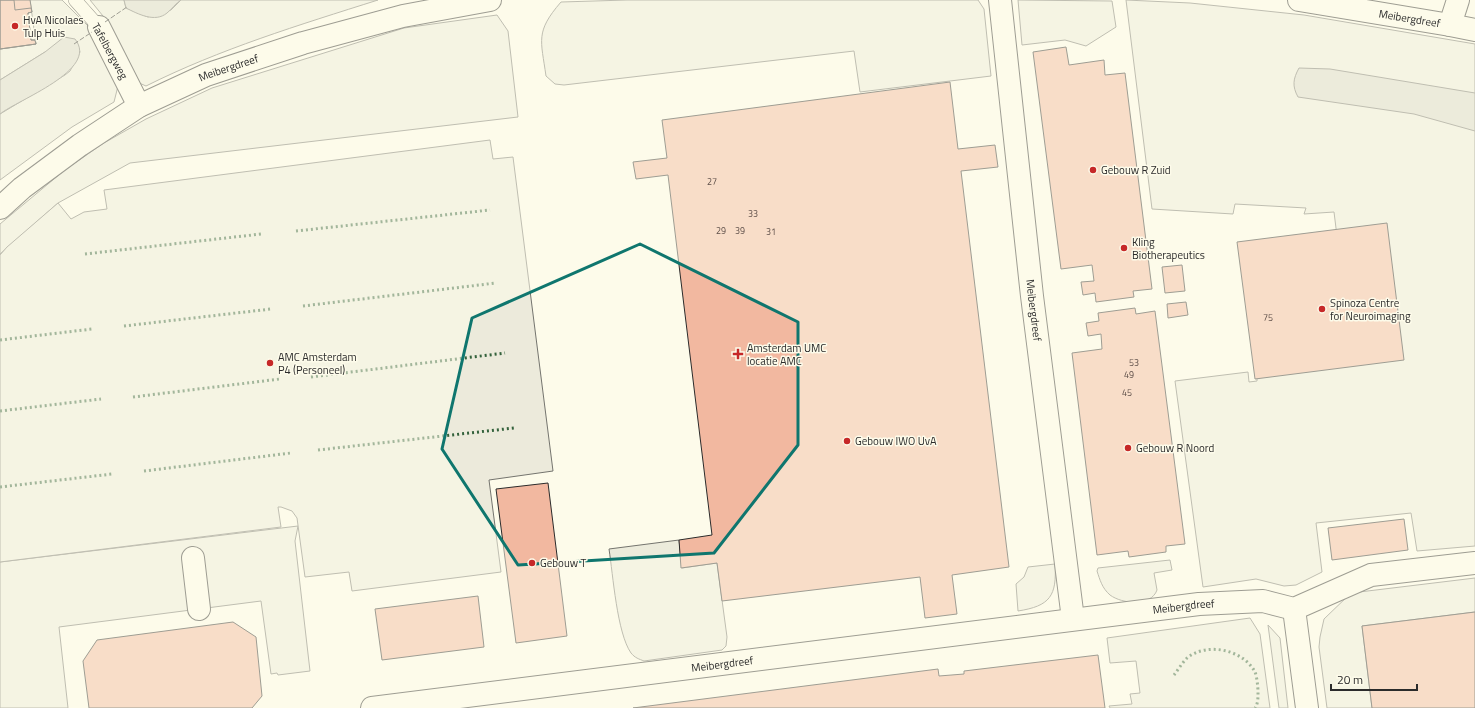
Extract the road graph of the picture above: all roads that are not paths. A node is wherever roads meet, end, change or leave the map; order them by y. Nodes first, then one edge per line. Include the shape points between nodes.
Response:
1 (75, 0) edge
2 (490, 0) edge
3 (1000, 0) edge
4 (1299, 0) edge
5 (1458, 0) edge
6 (1450, 25) junction
7 (99, 27) joint
8 (1475, 30) edge
9 (139, 106) junction
10 (0, 208) edge
11 (193, 558) dead end
12 (1475, 563) edge
13 (199, 609) dead end
14 (1294, 609) junction
15 (1073, 619) junction
16 (372, 708) edge
17 (1307, 708) edge

1 - 7 lane, Tafelbergweg
2 - 9 street, Meibergdreef via 403,16 303,43 206,75
3 - 15 street, Meibergdreef via 1032,296
4 - 6 street, Meibergdreef
5 - 6 street, Meibergdreef
6 - 8 street, Meibergdreef
7 - 9 street, Tafelbergweg
9 - 10 street, Meibergdreef via 80,145 22,188
11 - 13 street
12 - 14 street via 1371,575
14 - 15 street, Meibergdreef via 1263,601 1207,604
14 - 17 street
15 - 16 street, Meibergdreef

